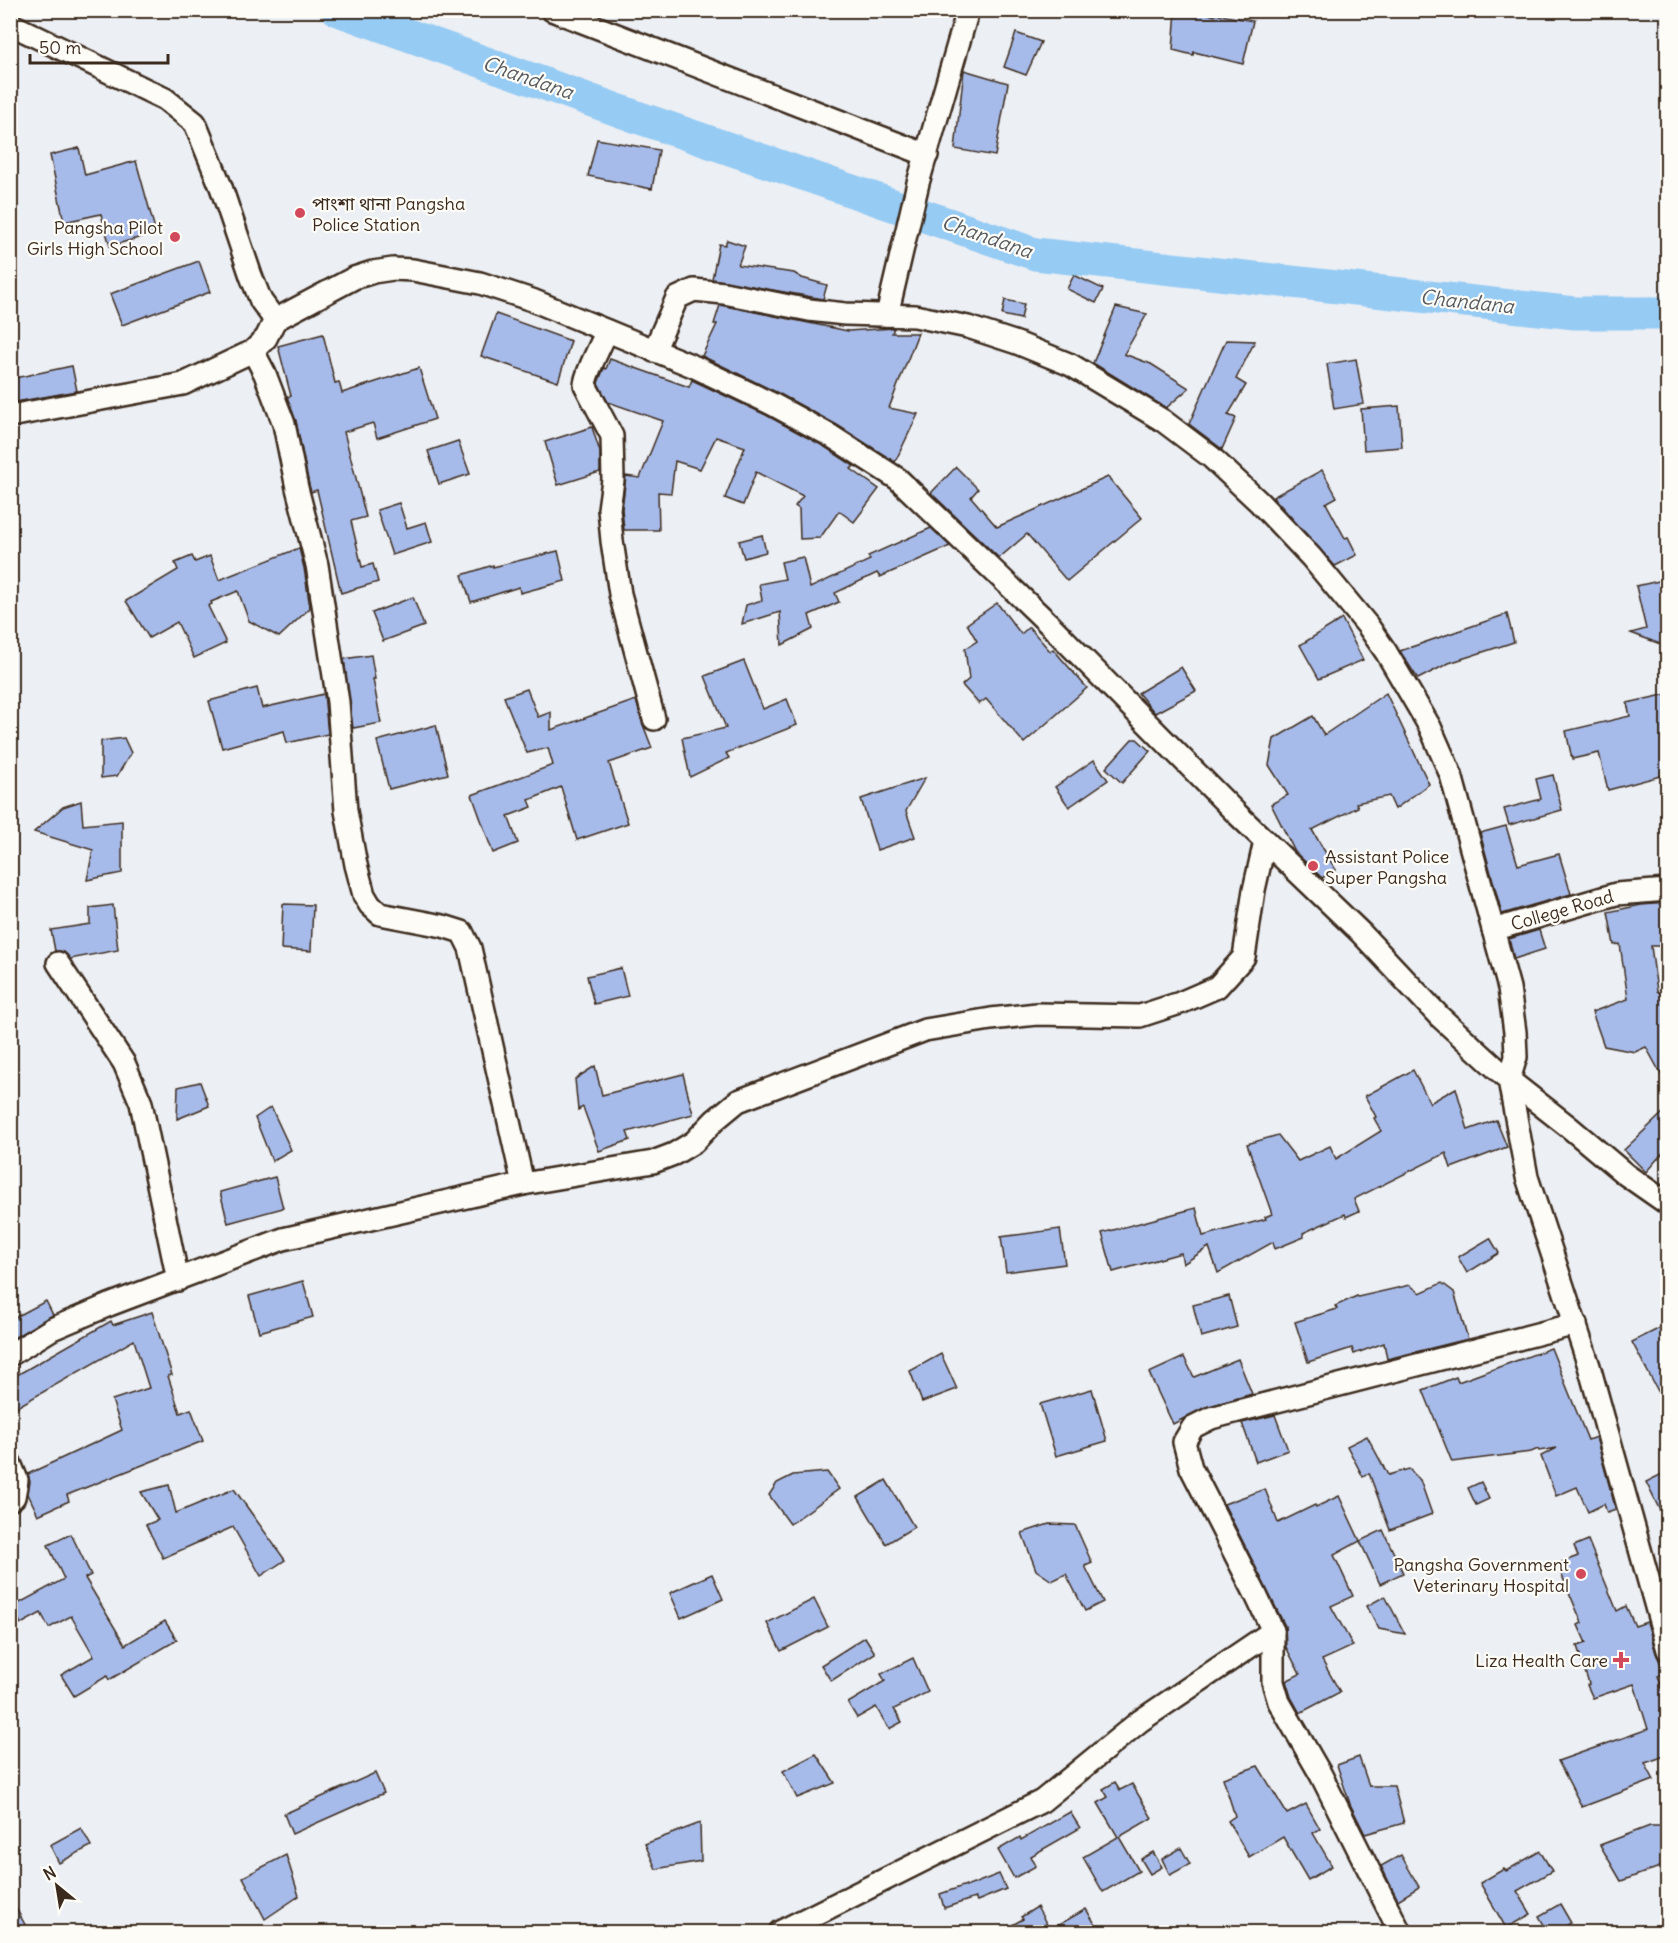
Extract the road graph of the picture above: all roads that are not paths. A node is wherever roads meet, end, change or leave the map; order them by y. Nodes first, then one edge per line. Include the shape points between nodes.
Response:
1 (552, 10) edge
2 (968, 10) edge
3 (10, 24) edge
4 (927, 155) junction
5 (887, 315) junction
6 (275, 320) junction
7 (607, 331) junction
8 (253, 351) junction
9 (654, 351) junction
10 (10, 416) edge
11 (654, 719) dead end
12 (1265, 841) junction
13 (1668, 890) edge
14 (1493, 930) junction
15 (58, 963) dead end
16 (1509, 1080) junction
17 (523, 1184) junction
18 (1668, 1204) edge
19 (178, 1280) junction
20 (1576, 1324) junction
21 (10, 1355) edge
22 (10, 1463) edge
23 (10, 1500) edge
24 (1273, 1631) junction
25 (1668, 1650) edge
26 (780, 1932) edge
27 (1400, 1932) edge

1 - 4 street
2 - 4 street
3 - 6 street via 165,99 195,123 261,301
4 - 5 street
5 - 9 street via 809,310 694,290 677,298
5 - 14 street via 915,315 968,327 1071,365 1162,420 1211,457 1259,502 1368,626 1430,726 1451,775
6 - 7 street via 354,278 393,269 491,287
6 - 8 street via 266,338
7 - 9 street
7 - 11 street via 585,377 585,385 612,436 609,509 615,562
8 - 10 street via 183,384
8 - 17 street via 284,424 317,565 338,702 346,811 364,894 380,914 462,932 470,948
9 - 12 street via 772,404 898,479
12 - 16 street via 1361,933 1439,1016
12 - 17 street via 1244,957 1217,987 1140,1016 1037,1014 925,1030 738,1101 694,1142 674,1154 653,1162
13 - 14 street, College Road via 1616,894
14 - 16 street via 1509,988 1515,1032 1516,1057
15 - 19 street via 124,1063 141,1103
16 - 18 street
16 - 20 street via 1527,1177
17 - 19 street via 283,1239
19 - 21 street via 52,1329
20 - 24 street via 1211,1418 1193,1427 1184,1442 1191,1468
20 - 25 street
22 - 23 street via 17,1480
24 - 26 street via 1140,1720 1042,1801
24 - 27 street via 1273,1682 1279,1702 1321,1775

